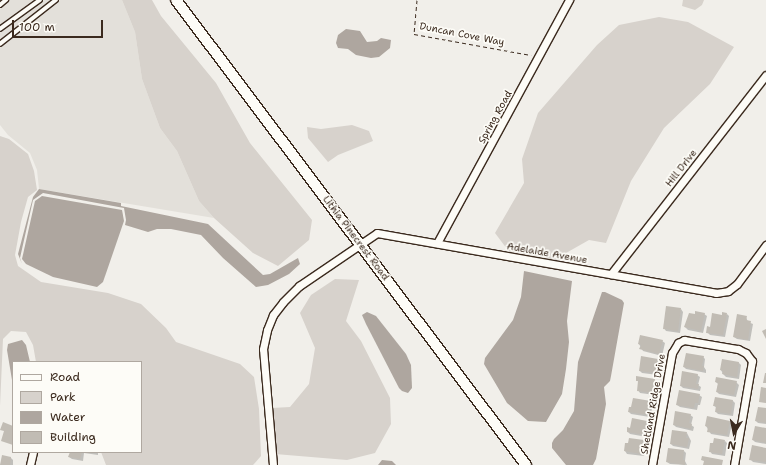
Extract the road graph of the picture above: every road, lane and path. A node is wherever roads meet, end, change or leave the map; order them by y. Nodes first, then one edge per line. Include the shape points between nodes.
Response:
1 (6, 0) edge
2 (40, 0) edge
3 (56, 0) edge
4 (173, 0) edge
5 (176, 0) edge
6 (417, 0) edge
7 (569, 0) edge
8 (0, 5) edge
9 (46, 8) junction
10 (184, 13) junction
11 (0, 29) edge
12 (0, 44) edge
13 (539, 56) junction
14 (766, 75) edge
15 (360, 243) junction
16 (438, 243) junction
17 (766, 245) edge
18 (611, 274) junction
19 (33, 453) edge
20 (30, 465) edge
21 (273, 465) edge
22 (526, 465) edge
23 (652, 465) edge
24 (734, 465) edge

1 - 8 lane
2 - 9 lane
2 - 11 lane
3 - 9 lane
4 - 10 main road, Lithia Pinecrest Road
5 - 10 main road, Lithia Pinecrest Road
6 - 13 path, Duncan Cove Way via 414,34
7 - 13 street, Spring Road
9 - 12 lane
10 - 15 main road, Lithia Pinecrest Road
13 - 16 street, Spring Road
14 - 18 street, Hill Drive
15 - 16 street, Adelaide Avenue via 377,233
15 - 21 street, Adelaide Avenue via 299,286 282,302 267,330 264,349
15 - 22 main road, Lithia Pinecrest Road
16 - 18 street, Adelaide Avenue
17 - 18 street, Adelaide Avenue via 733,288 716,293
19 - 20 street
23 - 24 street, Shetland Ridge Drive via 672,353 678,343 684,340 738,349 746,353 752,361

